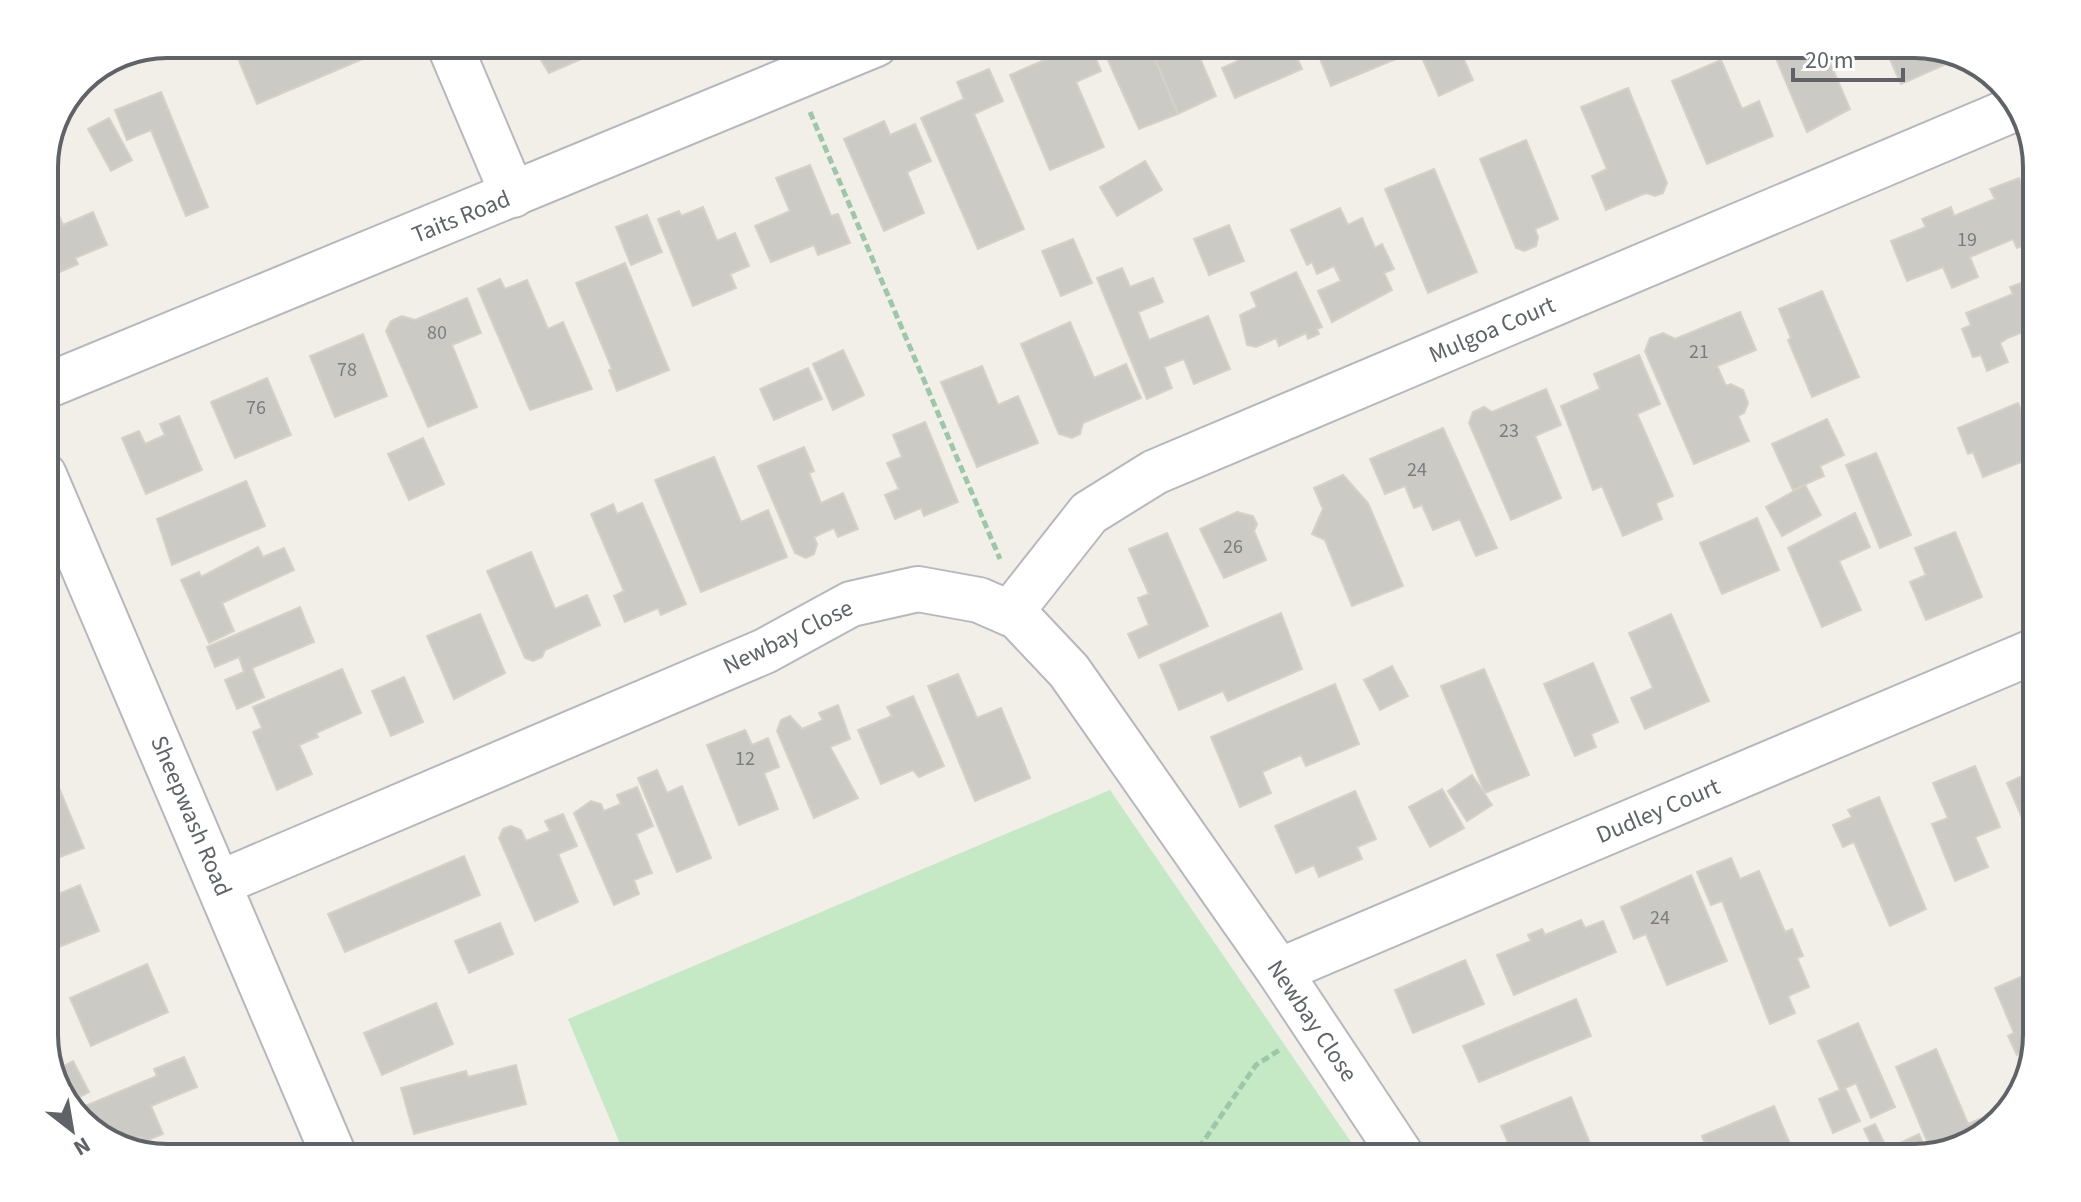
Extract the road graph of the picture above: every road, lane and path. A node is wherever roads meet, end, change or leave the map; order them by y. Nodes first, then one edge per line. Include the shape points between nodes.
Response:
1 (455, 58) edge
2 (843, 58) edge
3 (796, 78) junction
4 (2008, 112) edge
5 (513, 195) junction
6 (58, 381) edge
7 (58, 507) edge
8 (1018, 610) junction
9 (2023, 656) edge
10 (220, 883) junction
11 (1279, 971) junction
12 (1256, 1065) dead end
13 (329, 1144) edge
14 (1202, 1144) edge
15 (1394, 1144) edge

1 - 5 street
2 - 3 street, Taits Road
3 - 5 street, Taits Road
3 - 8 path
4 - 8 street, Mulgoa Court via 1155,472 1089,513
5 - 6 street, Taits Road
7 - 10 street, Sheepwash Road
8 - 10 street, Newbay Close via 918,589 851,604 765,651
8 - 11 street, Newbay Close via 1069,671
9 - 11 street, Dudley Court
10 - 13 street, Sheepwash Road
11 - 15 street, Newbay Close
12 - 14 path

